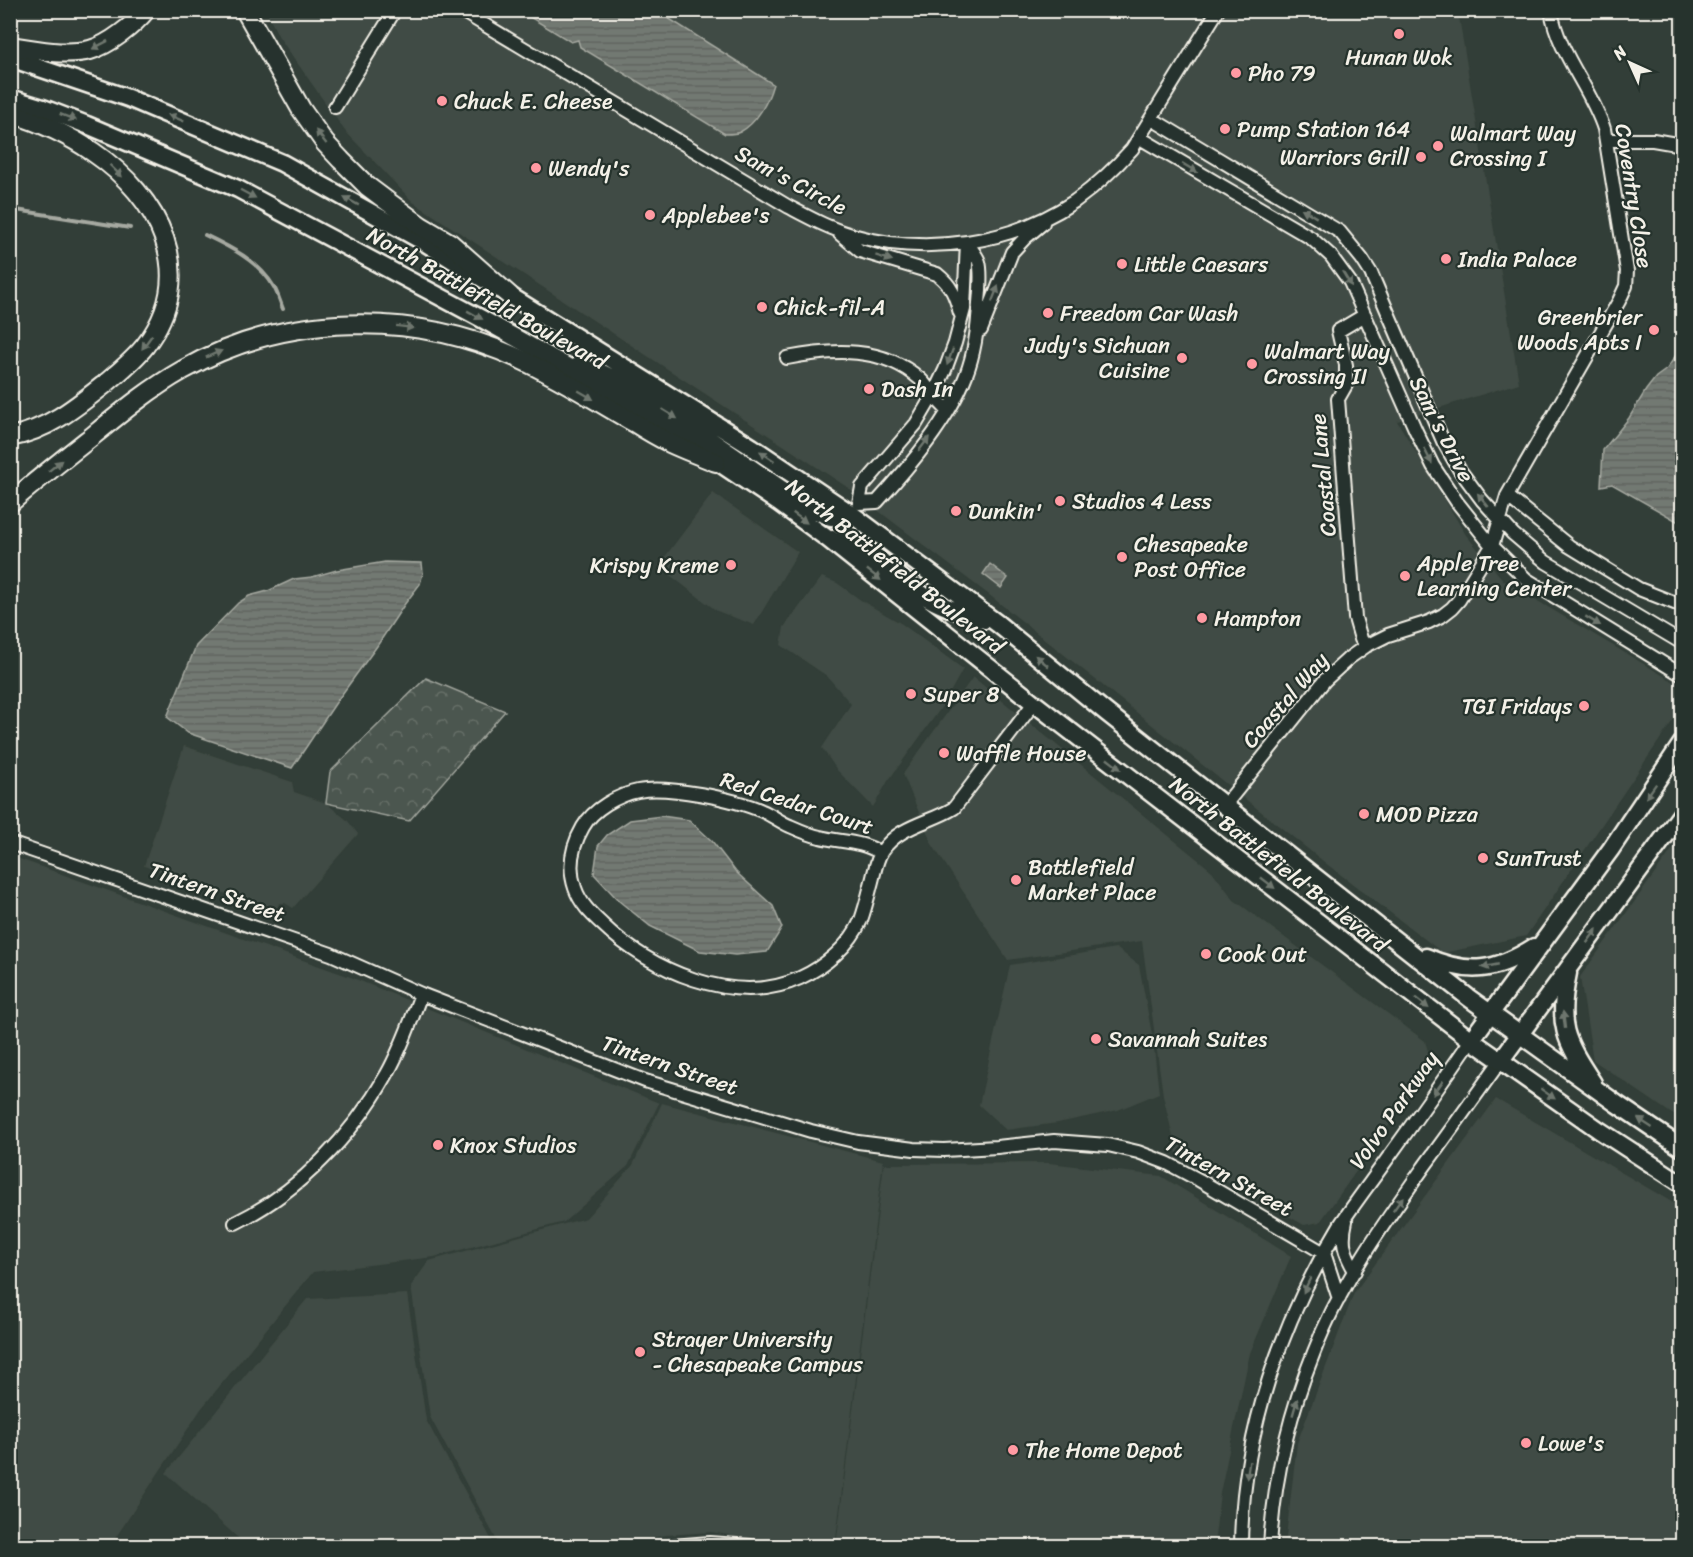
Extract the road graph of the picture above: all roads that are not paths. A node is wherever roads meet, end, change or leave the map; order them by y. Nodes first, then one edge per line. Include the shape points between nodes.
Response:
1 (147, 10) edge
2 (245, 10) edge
3 (395, 10) edge
4 (460, 10) edge
5 (1218, 10) edge
6 (1551, 10) edge
7 (10, 46) edge
8 (10, 58) edge
9 (10, 98) edge
10 (335, 107) dead end
11 (10, 113) edge
12 (1152, 119) junction
13 (1140, 138) junction
14 (1606, 140) junction
15 (1683, 145) edge
16 (1062, 208) junction
17 (834, 229) junction
18 (967, 242) junction
19 (510, 296) junction
20 (1365, 315) junction
21 (962, 318) junction
22 (974, 348) junction
23 (786, 358) dead end
24 (561, 363) junction
25 (933, 395) junction
26 (948, 411) junction
27 (10, 437) edge
28 (716, 462) junction
29 (1507, 496) junction
30 (10, 503) edge
31 (855, 508) junction
32 (1500, 520) junction
33 (828, 539) junction
34 (1492, 546) junction
35 (1683, 606) edge
36 (998, 624) junction
37 (1683, 643) edge
38 (1366, 646) junction
39 (1683, 675) edge
40 (1034, 703) junction
41 (1683, 743) edge
42 (1225, 805) junction
43 (1683, 813) edge
44 (10, 843) edge
45 (880, 853) junction
46 (1542, 942) junction
47 (1406, 948) junction
48 (1570, 966) junction
49 (421, 994) junction
50 (1490, 1013) junction
51 (1520, 1034) junction
52 (1471, 1040) junction
53 (1501, 1060) junction
54 (1603, 1094) junction
55 (1683, 1148) edge
56 (1683, 1184) edge
57 (1348, 1214) junction
58 (235, 1223) dead end
59 (1324, 1253) junction
60 (1355, 1271) junction
61 (1339, 1299) junction
62 (672, 1546) edge
63 (751, 1546) edge
64 (1241, 1546) edge
65 (1270, 1546) edge

1 -> 7 highway via 120,35 90,50 58,53
19 -> 2 highway via 450,243 367,186 340,160 301,109
3 - 10 street
4 - 17 street, Sam's Circle via 789,207
5 - 12 street, Sam's Circle
6 - 14 street, Coventry Close via 1557,36 1599,114
19 -> 8 main road, North Battlefield Boulevard via 424,242 282,164 128,98
9 -> 24 main road, North Battlefield Boulevard via 87,124 238,189
11 -> 27 highway via 65,135 113,167 155,216 171,263 165,309 145,347 65,414 47,426
12 - 13 street, Sam's Circle
32 -> 12 street, Sam's Drive via 1453,459 1371,273 1340,232
13 - 16 street, Sam's Circle via 1114,169
13 -> 20 street, Sam's Drive via 1315,242 1338,264
14 - 15 street via 1644,139
14 - 29 street, Coventry Close via 1627,271 1626,286
16 - 18 street, Sam's Circle via 1021,228
22 -> 16 street via 1012,252
17 - 18 street, Sam's Circle via 883,242
17 -> 21 street via 860,251 937,274 954,292
18 - 21 street
18 - 22 street via 979,262
31 -> 19 main road, North Battlefield Boulevard
20 -> 34 street, Sam's Drive via 1433,466
20 - 38 street, Coastal Lane via 1338,331 1346,385 1338,399 1355,618
21 -> 25 street
22 - 26 street
23 - 25 street via 820,352 879,356 918,377
24 - 28 main road, North Battlefield Boulevard
24 -> 31 main road via 612,378 819,513 842,518
25 - 26 street
25 - 31 street via 916,424 862,488
31 -> 26 street via 877,502
30 -> 28 highway via 121,412 183,369 273,334 334,325 417,328 490,347 543,370 670,443
28 -> 33 main road, North Battlefield Boulevard
29 - 32 street, Coventry Close
29 - 35 street via 1569,546 1639,589
31 - 33 street
31 - 36 main road, North Battlefield Boulevard
32 - 34 street, Coventry Close
32 - 37 street, Sam's Drive via 1546,562
33 - 36 main road via 864,549 941,605
33 -> 40 main road, North Battlefield Boulevard
34 - 38 street, Coastal Way via 1452,608 1429,622
34 -> 39 street, Sam's Drive via 1533,584
42 -> 36 main road, North Battlefield Boulevard
38 - 42 street, Coastal Way via 1325,680
40 - 45 street, Red Cedar Court via 954,808 904,830
40 -> 52 main road, North Battlefield Boulevard
41 -> 46 main road, Volvo Parkway
42 - 47 main road, North Battlefield Boulevard
48 -> 43 main road
44 - 49 street, Tintern Street via 331,954
45 - 45 street, Red Cedar Court via 860,921 833,957 795,981 750,989 690,978 638,954 583,904 571,872 576,838 585,823 618,798 659,789 736,802 818,837 866,846
46 -> 47 main road via 1513,960 1478,969 1445,965
46 - 50 main road, Volvo Parkway
47 - 50 main road, North Battlefield Boulevard
48 - 51 main road
54 -> 48 main road via 1576,1057 1563,1025
49 - 58 street via 391,1067 350,1129 297,1183
49 - 59 street, Tintern Street via 655,1085 858,1142 944,1150 1054,1141 1108,1145 1138,1152 1191,1176
50 - 51 main road, North Battlefield Boulevard
50 - 52 main road, Volvo Parkway
51 - 53 main road
51 - 54 main road, North Battlefield Boulevard
52 - 53 main road, North Battlefield Boulevard
52 -> 57 street, Volvo Parkway
53 -> 56 main road, North Battlefield Boulevard
60 -> 53 street
55 -> 54 main road, North Battlefield Boulevard
57 - 59 street, Volvo Parkway
57 - 60 street via 1344,1246
59 - 61 street
59 -> 64 street, Volvo Parkway via 1270,1373 1252,1441
60 - 61 street
65 -> 61 street via 1277,1480 1299,1393 1314,1350
62 - 63 street

